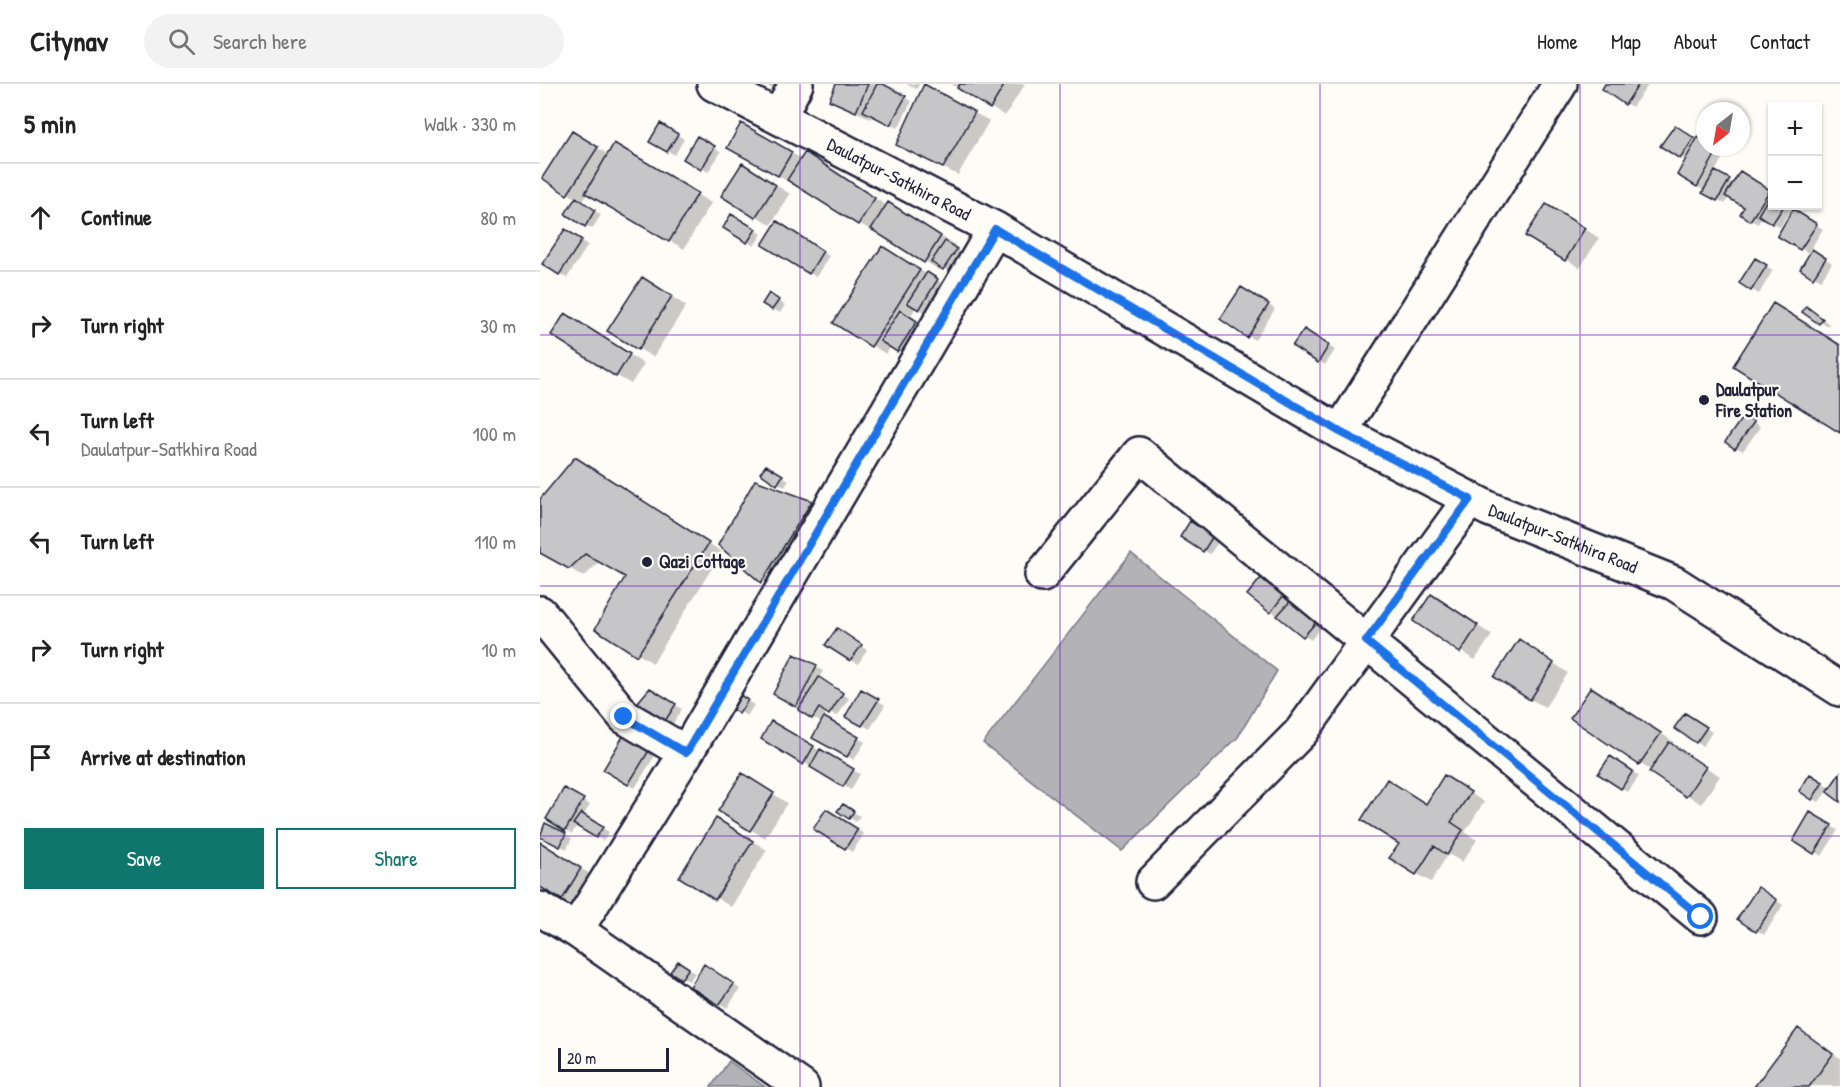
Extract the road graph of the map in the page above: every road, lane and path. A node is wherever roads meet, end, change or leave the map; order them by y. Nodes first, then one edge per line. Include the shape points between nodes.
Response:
1 (714, 84) edge
2 (796, 84) edge
3 (1560, 84) edge
4 (779, 117) junction
5 (995, 229) junction
6 (1340, 432) junction
7 (1470, 499) junction
8 (1042, 575) dead end
9 (540, 613) edge
10 (1366, 641) junction
11 (1840, 689) edge
12 (686, 753) junction
13 (1153, 882) dead end
14 (540, 909) edge
15 (1701, 917) dead end
16 (576, 930) junction
17 (802, 1087) edge

1 - 4 street, Daulatpur-Satkhira Road
2 - 4 street
3 - 6 street
4 - 5 street, Daulatpur-Satkhira Road
5 - 6 street, Daulatpur-Satkhira Road
5 - 12 street
6 - 7 street, Daulatpur-Satkhira Road
7 - 10 street
7 - 11 street, Daulatpur-Satkhira Road via 1674,583
8 - 10 street via 1139,454
9 - 12 street via 624,717
10 - 13 street via 1301,732
10 - 15 street
12 - 16 street
14 - 16 street
16 - 17 street

